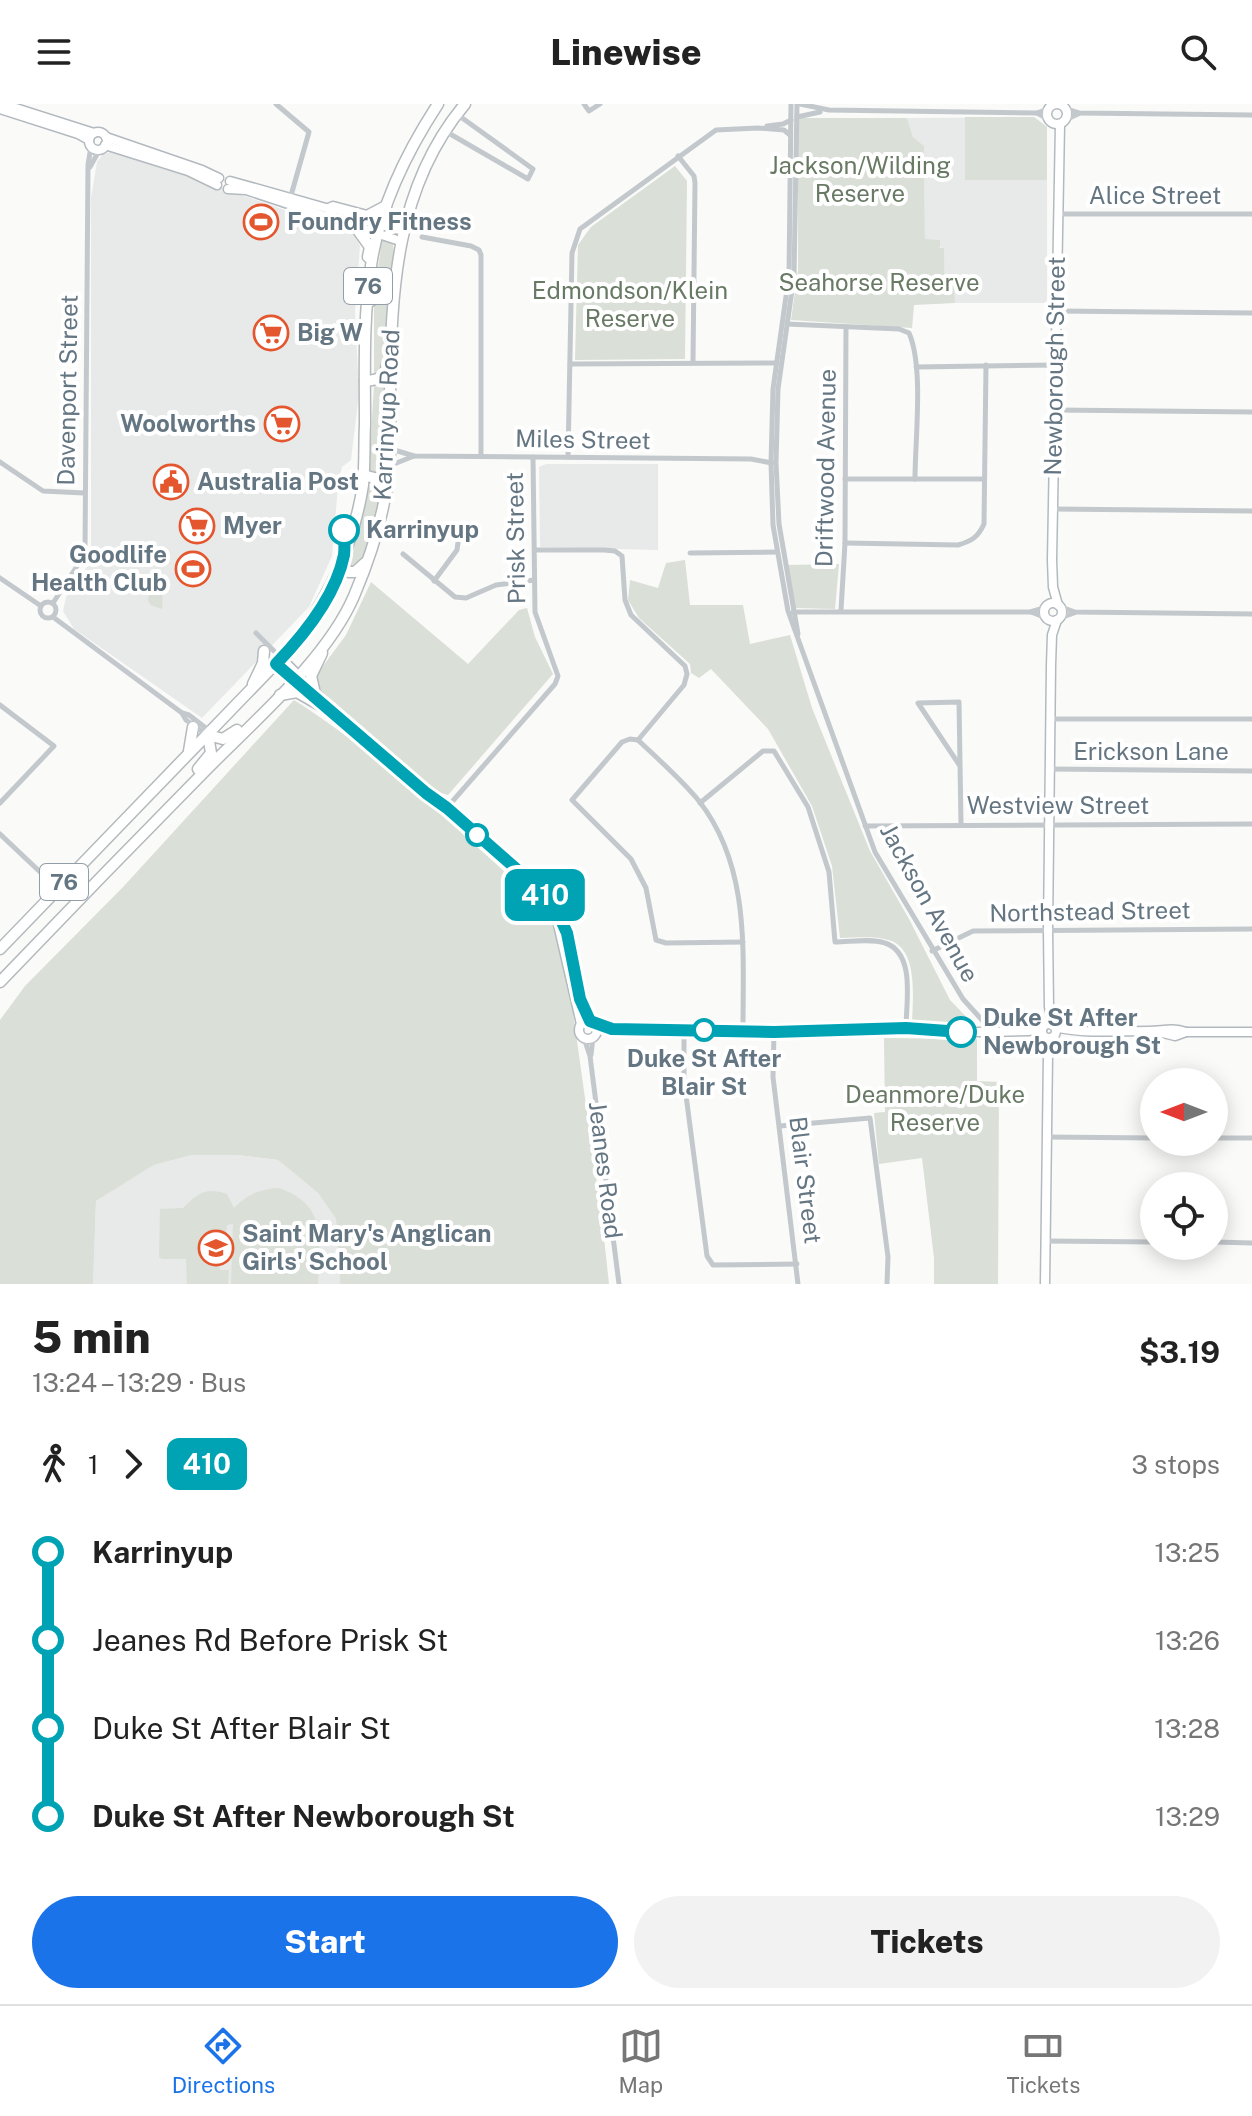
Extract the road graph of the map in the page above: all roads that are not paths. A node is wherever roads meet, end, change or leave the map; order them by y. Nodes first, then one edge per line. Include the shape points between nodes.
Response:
1 (276, 104) edge
2 (465, 104) edge
3 (584, 104) edge
4 (600, 104) edge
5 (796, 104) edge
6 (2, 106) edge
7 (1062, 106) edge
8 (433, 107) edge
9 (829, 110) junction
10 (1079, 113) junction
11 (456, 114) junction
12 (1054, 115) edge
13 (1252, 115) edge
14 (794, 118) junction
15 (758, 128) junction
16 (444, 131) junction
17 (790, 136) junction
18 (98, 142) junction
19 (678, 156) junction
20 (289, 201) junction
21 (386, 205) junction
22 (329, 209) junction
23 (1058, 214) junction
24 (1252, 214) edge
25 (355, 226) junction
26 (378, 229) junction
27 (401, 236) junction
28 (422, 237) dead end
29 (392, 298) junction
30 (1056, 311) junction
31 (366, 313) junction
32 (1252, 313) edge
33 (784, 324) junction
34 (846, 327) junction
35 (391, 335) junction
36 (693, 362) junction
37 (570, 364) junction
38 (778, 364) junction
39 (986, 365) junction
40 (1055, 365) junction
41 (916, 367) junction
42 (365, 381) junction
43 (1055, 410) junction
44 (1252, 412) edge
45 (390, 449) junction
46 (414, 456) junction
47 (481, 456) junction
48 (533, 457) junction
49 (568, 457) junction
50 (774, 459) junction
51 (0, 462) edge
52 (389, 466) junction
53 (363, 475) junction
54 (845, 479) junction
55 (915, 479) junction
56 (984, 479) junction
57 (387, 491) junction
58 (84, 493) junction
59 (1053, 509) junction
60 (1252, 511) edge
61 (459, 535) dead end
62 (845, 543) junction
63 (534, 550) junction
64 (345, 552) junction
65 (780, 552) junction
66 (690, 553) dead end
67 (403, 554) dead end
68 (366, 562) junction
69 (0, 578) edge
70 (534, 580) junction
71 (434, 581) junction
72 (1053, 587) junction
73 (53, 603) junction
74 (41, 606) junction
75 (1060, 606) junction
76 (841, 610) junction
77 (791, 612) junction
78 (1046, 612) junction
79 (1075, 612) junction
80 (1252, 614) edge
81 (53, 617) junction
82 (343, 617) junction
83 (1059, 619) junction
84 (256, 633) dead end
85 (1052, 635) junction
86 (274, 656) junction
87 (297, 678) junction
88 (251, 689) junction
89 (314, 689) junction
90 (279, 695) junction
91 (0, 705) edge
92 (267, 708) junction
93 (325, 708) junction
94 (182, 713) junction
95 (342, 719) junction
96 (1051, 719) junction
97 (1252, 719) edge
98 (193, 727) junction
99 (208, 735) junction
100 (638, 740) junction
101 (188, 753) junction
102 (960, 766) junction
103 (1050, 769) junction
104 (1252, 771) edge
105 (0, 803) edge
106 (700, 803) junction
107 (445, 810) junction
108 (159, 817) junction
109 (961, 824) junction
110 (1050, 824) junction
111 (1252, 824) edge
112 (865, 826) junction
113 (0, 834) edge
114 (58, 889) junction
115 (1252, 929) edge
116 (1048, 930) junction
117 (743, 942) junction
118 (0, 949) edge
119 (932, 951) junction
120 (0, 982) edge
121 (740, 1028) junction
122 (906, 1028) junction
123 (590, 1030) junction
124 (684, 1030) junction
125 (778, 1031) junction
126 (1049, 1031) junction
127 (992, 1032) junction
128 (1252, 1032) edge
129 (780, 1126) junction
130 (1047, 1137) junction
131 (1140, 1138) edge
132 (1228, 1138) edge
133 (1252, 1138) edge
134 (1045, 1241) junction
135 (1140, 1242) edge
136 (1228, 1242) edge
137 (1252, 1243) edge
138 (797, 1264) junction
139 (619, 1284) edge
140 (798, 1284) edge
141 (887, 1284) edge
142 (1045, 1284) edge

1 - 20 street via 309,132
2 - 11 highway, Karrinyup Road / 76
3 - 4 street via 589,111
5 - 9 street
5 - 14 street, Jackson Avenue
6 - 18 street
7 - 10 street
7 - 12 street
7 - 12 street, Newborough Street
8 - 21 highway, Karrinyup Road / 76
9 - 12 street
9 - 14 street
10 - 12 street
10 - 13 street
11 - 16 highway, Karrinyup Road / 76
11 - 16 street via 533,169 528,179
12 - 23 street, Newborough Street
14 - 15 street
14 - 17 street, Jackson Avenue
14 - 33 street, Jackson Avenue via 794,276
15 - 17 street via 784,130
15 - 19 street via 716,130
16 - 27 highway, Karrinyup Road / 76 via 422,171
17 - 33 street, Jackson Avenue
18 - 20 street via 202,170 222,190 229,185
18 - 58 street, Davenport Street via 89,167
19 - 36 street via 695,183
19 - 37 street via 586,222 576,236
20 - 22 street
20 - 25 street
21 - 22 highway via 367,216
21 - 26 highway, Karrinyup Road / 76
22 - 26 street
23 - 24 street, Alice Street
23 - 30 street, Newborough Street
25 - 26 street
25 - 31 highway via 370,247
26 - 27 street
26 - 31 highway, Karrinyup Road / 76
27 - 29 highway, Karrinyup Road / 76
28 - 47 street via 471,246 481,255
29 - 31 highway via 386,290 373,290
29 - 35 highway, Karrinyup Road / 76
30 - 32 street
30 - 40 street, Newborough Street
31 - 42 highway, Karrinyup Road / 76
33 - 34 street
33 - 38 street, Jackson Avenue
34 - 41 street via 909,333
34 - 54 street, Driftwood Avenue
35 - 42 highway via 386,373
35 - 45 highway, Karrinyup Road / 76
36 - 37 street
36 - 38 street
37 - 49 street
38 - 50 street, Jackson Avenue
39 - 40 street
39 - 41 street
39 - 56 street
40 - 43 street, Newborough Street
41 - 55 street
42 - 53 highway, Karrinyup Road / 76
43 - 44 street
43 - 59 street, Newborough Street
45 - 46 street, Miles Street
45 - 52 highway, Karrinyup Road / 76
46 - 47 street, Miles Street
46 - 52 street, Miles Street
47 - 48 street, Miles Street
48 - 49 street, Miles Street
48 - 63 street, Prisk Street
49 - 50 street, Miles Street
50 - 65 street, Jackson Avenue via 773,525
51 - 58 street via 43,491
52 - 57 highway, Karrinyup Road / 76
53 - 57 highway via 378,479
53 - 64 highway, Karrinyup Road / 76
54 - 55 street
54 - 62 street, Driftwood Avenue
55 - 56 street
56 - 62 street via 984,524 972,541
57 - 68 highway, Karrinyup Road / 76
58 - 73 street, Davenport Street via 84,554
59 - 60 street
59 - 72 street, Newborough Street
61 - 71 street via 457,550
62 - 76 street, Driftwood Avenue
63 - 70 street, Prisk Street
63 - 100 street via 604,550 622,556 631,615 685,666 684,685
64 - 68 highway via 349,572
64 - 86 highway, Karrinyup Road / 76 via 322,604
65 - 66 street
65 - 77 street, Jackson Avenue
67 - 71 street
68 - 82 highway, Karrinyup Road / 76
69 - 74 street
70 - 71 street via 496,585 466,598 455,597
70 - 107 street, Prisk Street via 535,612 558,676 555,684
72 - 75 street, Newborough Street
72 - 78 street, Newborough Street
73 - 74 street
73 - 81 street
74 - 81 street via 42,616
75 - 78 street
75 - 79 street
75 - 83 street, Newborough Street
76 - 77 street
76 - 78 street
77 - 112 street, Jackson Avenue
78 - 83 street
78 - 85 street, Newborough Street
79 - 80 street
79 - 83 street
81 - 94 street
82 - 87 highway, Karrinyup Road / 76
82 - 89 highway via 311,676
83 - 85 street, Newborough Street
84 - 86 street
85 - 96 street, Newborough Street
86 - 87 street, Jeanes Road
86 - 88 highway, Karrinyup Road / 76
86 - 88 highway via 263,663
87 - 89 street, Jeanes Road
87 - 90 highway, Karrinyup Road / 76
87 - 93 street, Jeanes Road
88 - 99 highway, Karrinyup Road / 76
89 - 95 street, Jeanes Road
90 - 92 highway, Karrinyup Road / 76
90 - 93 highway via 297,692
91 - 105 street via 54,746
92 - 99 highway via 229,737 218,740
92 - 108 highway, Karrinyup Road / 76
93 - 95 street, Jeanes Road
94 - 98 street
94 - 99 street
95 - 107 street, Jeanes Road
96 - 97 street
96 - 103 street, Newborough Street
98 - 99 street
98 - 101 highway
99 - 101 highway, Karrinyup Road / 76
99 - 108 highway via 211,753
100 - 106 street
100 - 117 street via 622,742 572,800 631,859 646,888 656,940
101 - 114 highway, Karrinyup Road / 76
102 - 102 street via 959,702 918,703 951,754
102 - 109 street
103 - 104 street, Erickson Lane
103 - 110 street, Newborough Street
106 - 117 street via 735,875
106 - 122 street via 763,751 774,751 813,820 829,872 835,942 884,942 896,948 907,973
107 - 123 street, Jeanes Road via 551,911
108 - 120 highway, Karrinyup Road / 76
109 - 110 street, Westview Street
109 - 112 street, Westview Street
110 - 111 street, Westview Street
110 - 116 street, Newborough Street
112 - 119 street, Jackson Avenue
113 - 114 street
114 - 118 highway, Karrinyup Road / 76
115 - 116 street, Northstead Street
116 - 119 street, Northstead Street via 973,931
116 - 126 street, Newborough Street
117 - 121 street
119 - 127 street, Jackson Avenue
121 - 124 street
121 - 125 street
122 - 125 street
122 - 127 street
123 - 124 street
123 - 139 street, Jeanes Road
124 - 138 street via 684,1080 707,1256 713,1265
125 - 129 street, Blair Street via 773,1077
126 - 127 street
126 - 128 street
126 - 130 street, Newborough Street
129 - 138 street, Blair Street
129 - 141 street via 870,1118
130 - 131 street
130 - 134 street, Newborough Street
132 - 133 street
134 - 135 street
134 - 142 street, Newborough Street
136 - 137 street
138 - 140 street, Blair Street

